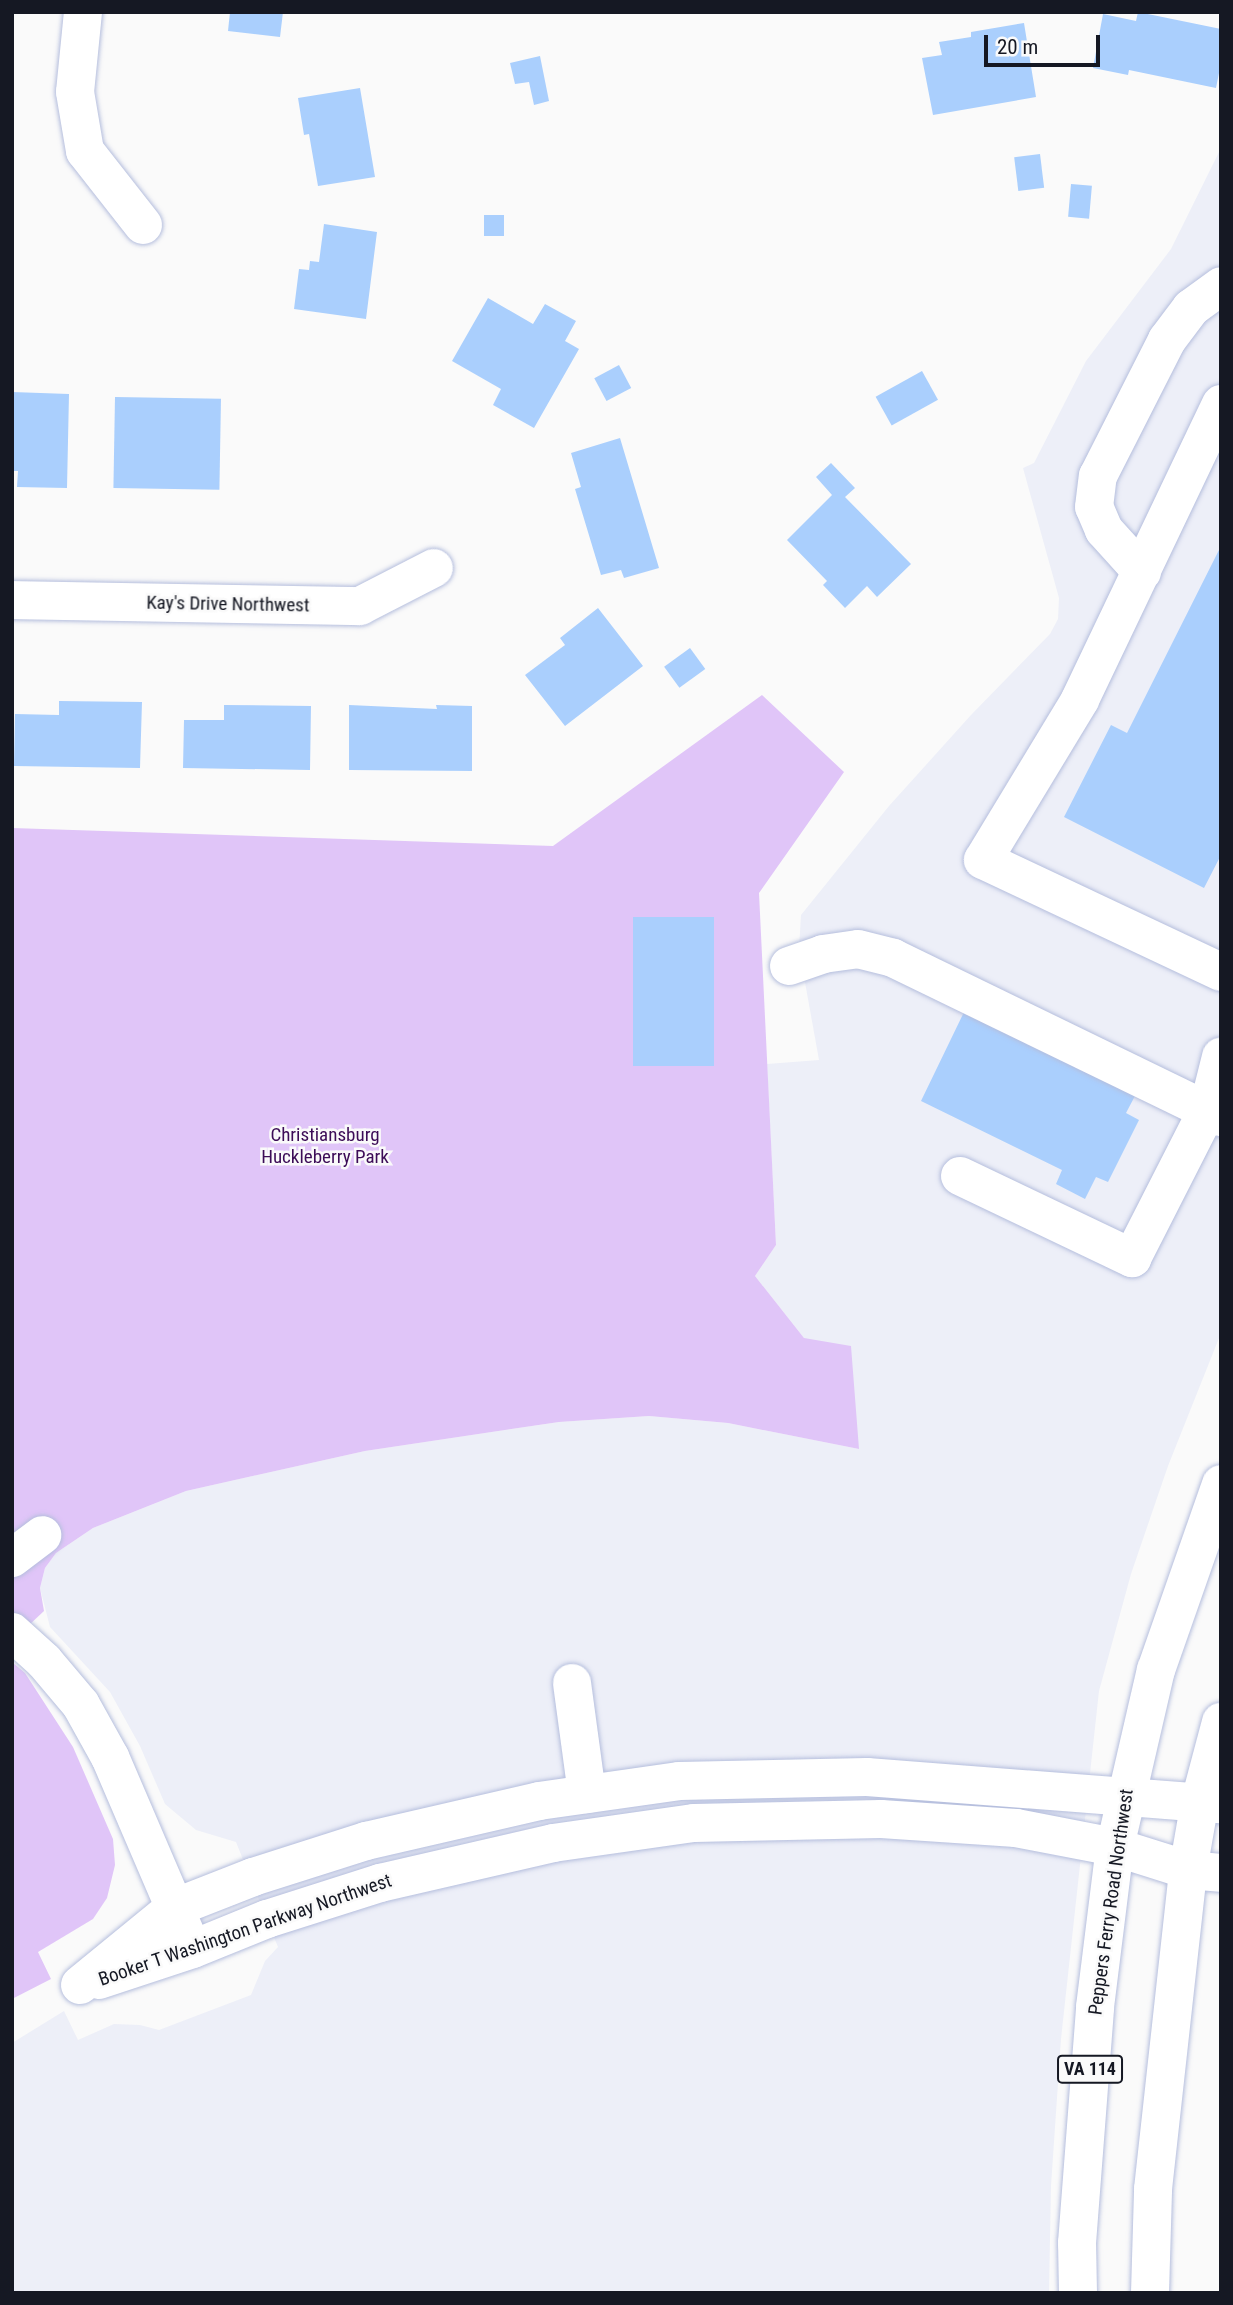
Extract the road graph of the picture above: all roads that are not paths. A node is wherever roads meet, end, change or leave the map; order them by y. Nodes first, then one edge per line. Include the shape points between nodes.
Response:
1 (83, 12) edge
2 (143, 225) dead end
3 (1221, 286) edge
4 (1221, 404) edge
5 (434, 568) dead end
6 (1142, 572) junction
7 (12, 600) edge
8 (789, 967) dead end
9 (1221, 972) edge
10 (1221, 1057) edge
11 (1214, 1113) edge
12 (960, 1176) dead end
13 (1221, 1484) edge
14 (42, 1535) dead end
15 (12, 1558) edge
16 (12, 1632) edge
17 (572, 1684) dead end
18 (1221, 1722) edge
19 (587, 1794) junction
20 (1125, 1795) junction
21 (1210, 1802) edge
22 (1115, 1847) junction
23 (1204, 1872) edge
24 (174, 1908) junction
25 (193, 1950) junction
26 (1078, 2293) edge
27 (1150, 2293) edge

1 - 2 street via 75,92 85,150
3 - 6 street via 1191,308 1167,340 1098,476 1094,507 1104,530
4 - 6 street
5 - 7 street, Kay's Drive Northwest via 360,606
6 - 9 street via 1080,700 983,860
8 - 11 street via 823,954 858,949 893,958
10 - 11 street
11 - 12 street via 1132,1258
13 - 20 street, Peppers Ferry Road Northwest / VA 114 via 1156,1670
14 - 15 street
16 - 24 street via 81,1705 110,1757
17 - 19 street
18 - 21 street
19 - 20 street, Booker T Washington Parkway Northwest via 680,1781 867,1777
19 - 24 street, Booker T Washington Parkway Northwest via 366,1841
20 - 21 street, Booker T Washington Parkway Northwest
20 - 22 street, Peppers Ferry Road Northwest / VA 114
21 - 23 street
22 - 23 street, Booker T Washington Parkway Northwest
22 - 25 street, Booker T Washington Parkway Northwest via 1016,1828 881,1819 694,1823 553,1843 380,1883 267,1919
22 - 26 street, Peppers Ferry Road Northwest / VA 114 via 1095,2007 1077,2243
23 - 27 street via 1153,2189
24 - 25 street
24 - 25 street, Booker T Washington Parkway Northwest via 80,1985

